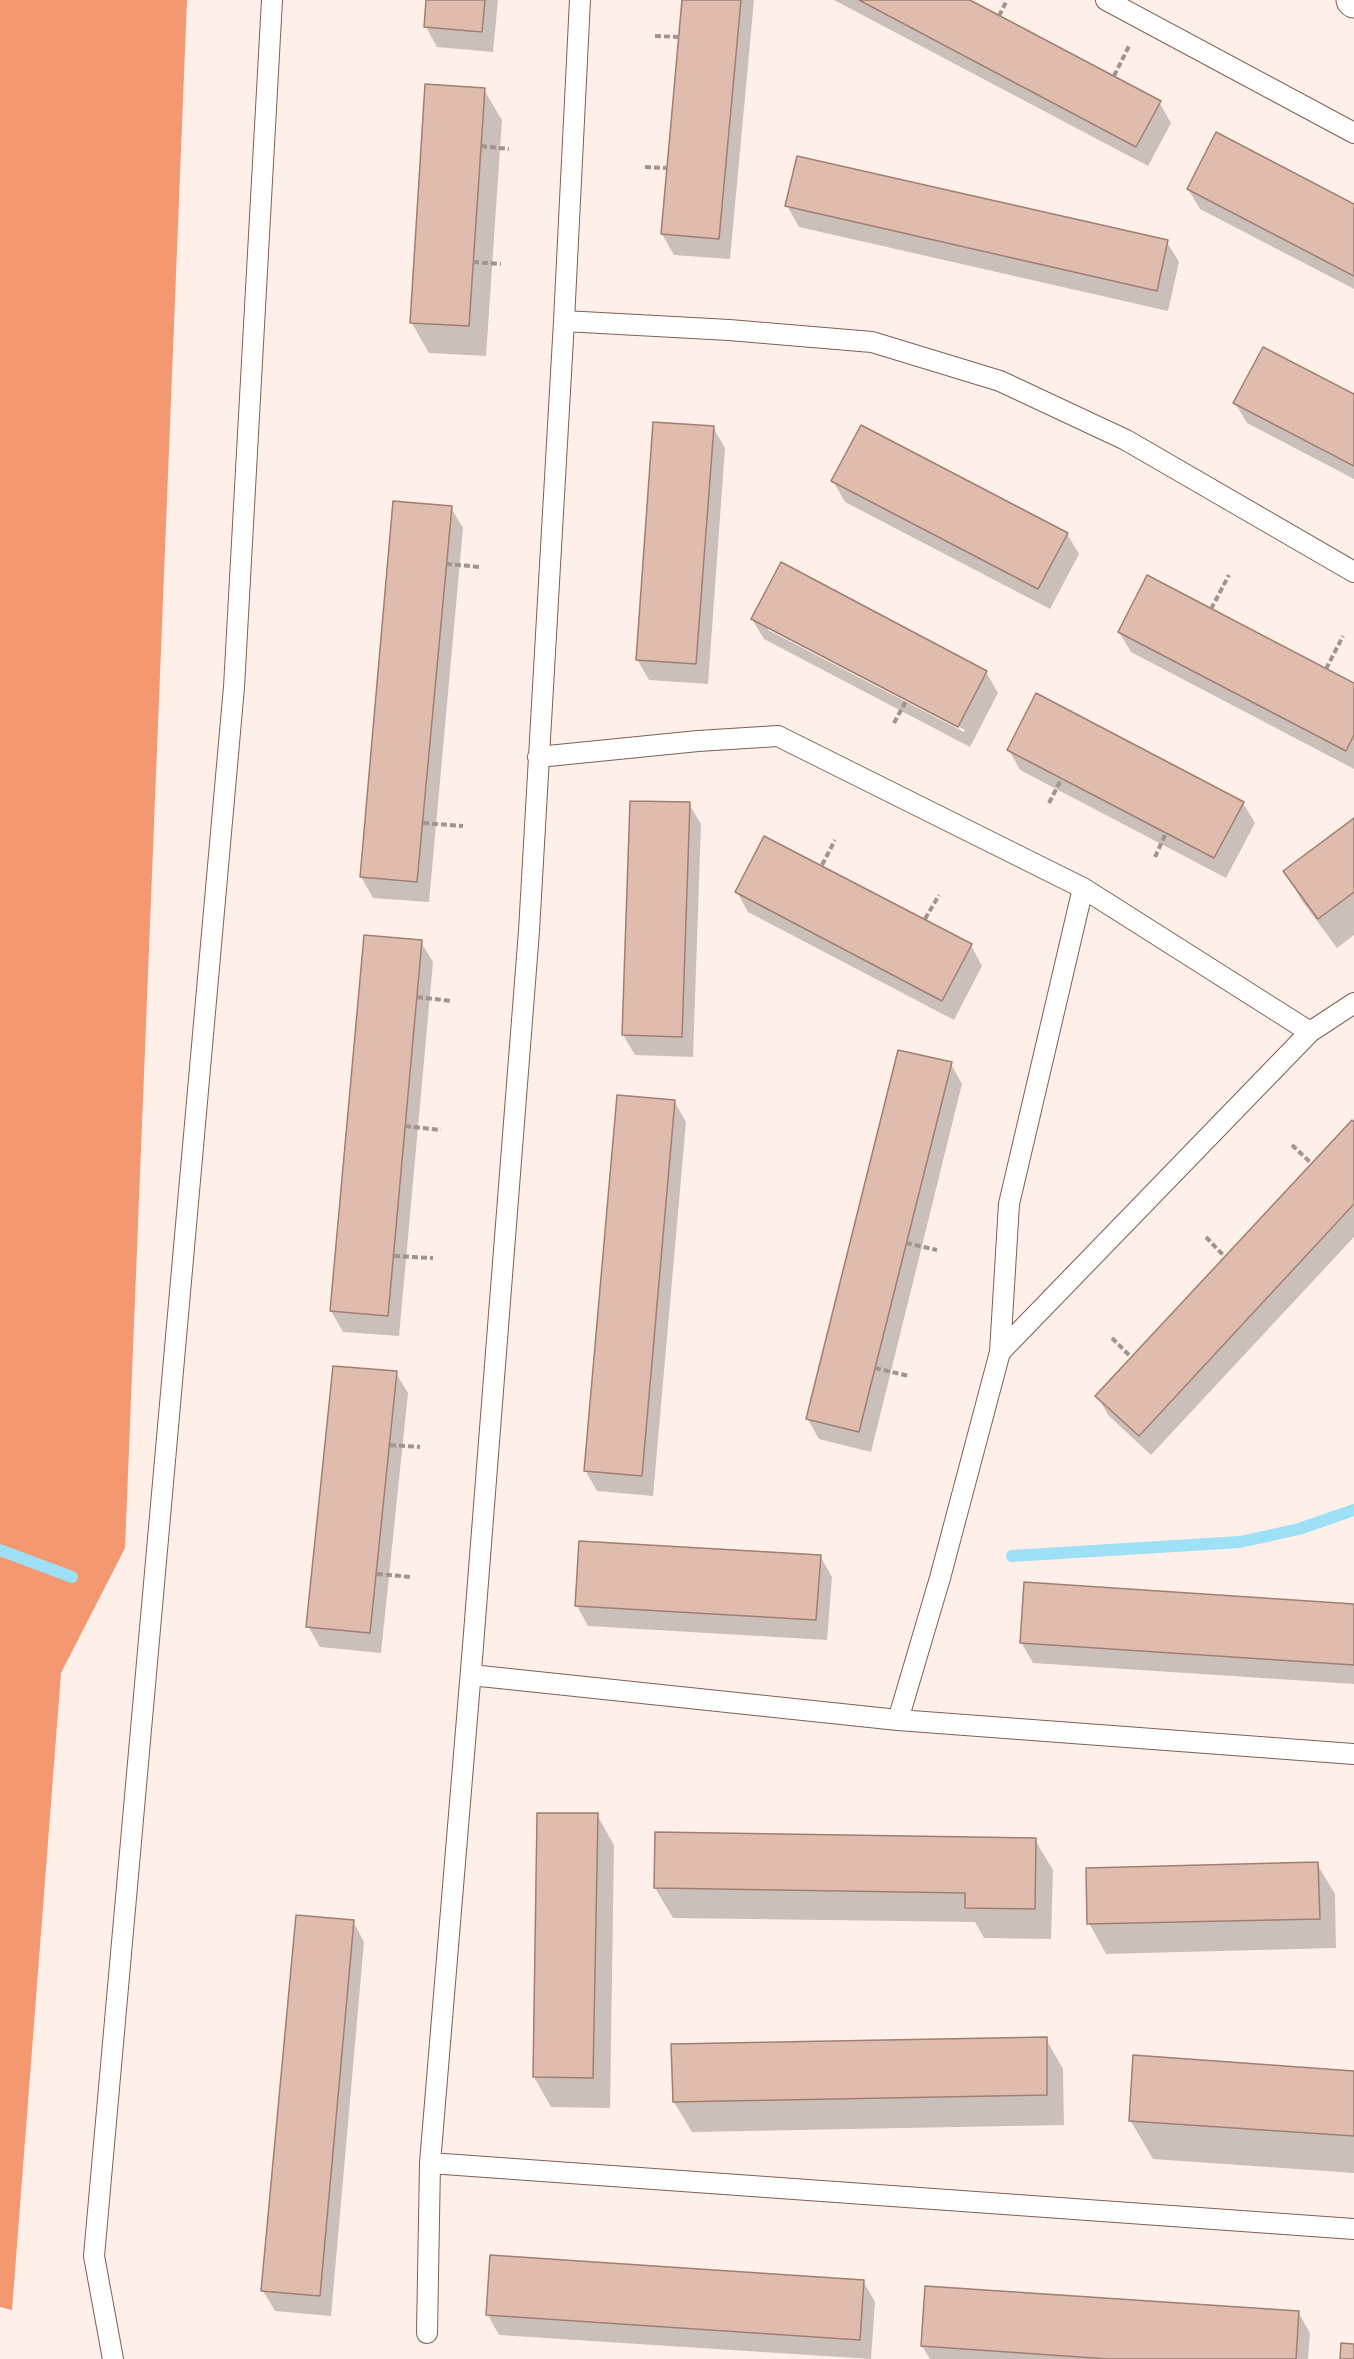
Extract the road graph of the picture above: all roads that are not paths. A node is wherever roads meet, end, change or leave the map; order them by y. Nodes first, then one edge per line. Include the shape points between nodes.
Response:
1 (272, 0) edge
2 (580, 0) edge
3 (1106, 0) edge
4 (1354, 133) edge
5 (564, 321) junction
6 (1354, 572) edge
7 (538, 757) junction
8 (1083, 888) junction
9 (1354, 1004) edge
10 (1310, 1032) junction
11 (1000, 1352) junction
12 (471, 1675) junction
13 (898, 1720) junction
14 (1354, 1754) edge
15 (430, 2163) junction
16 (1354, 2229) edge
17 (427, 2333) dead end
18 (112, 2359) edge

1 - 18 lane via 234,687 94,2256
2 - 5 lane
3 - 4 lane
5 - 6 lane via 872,342 1000,381 1126,440
5 - 7 lane
7 - 8 lane via 778,736
7 - 12 lane via 529,932
8 - 10 lane
8 - 11 lane via 1009,1204
9 - 10 lane
10 - 11 lane
11 - 13 lane
12 - 13 lane
12 - 15 lane
13 - 14 lane
15 - 16 lane
15 - 17 lane

